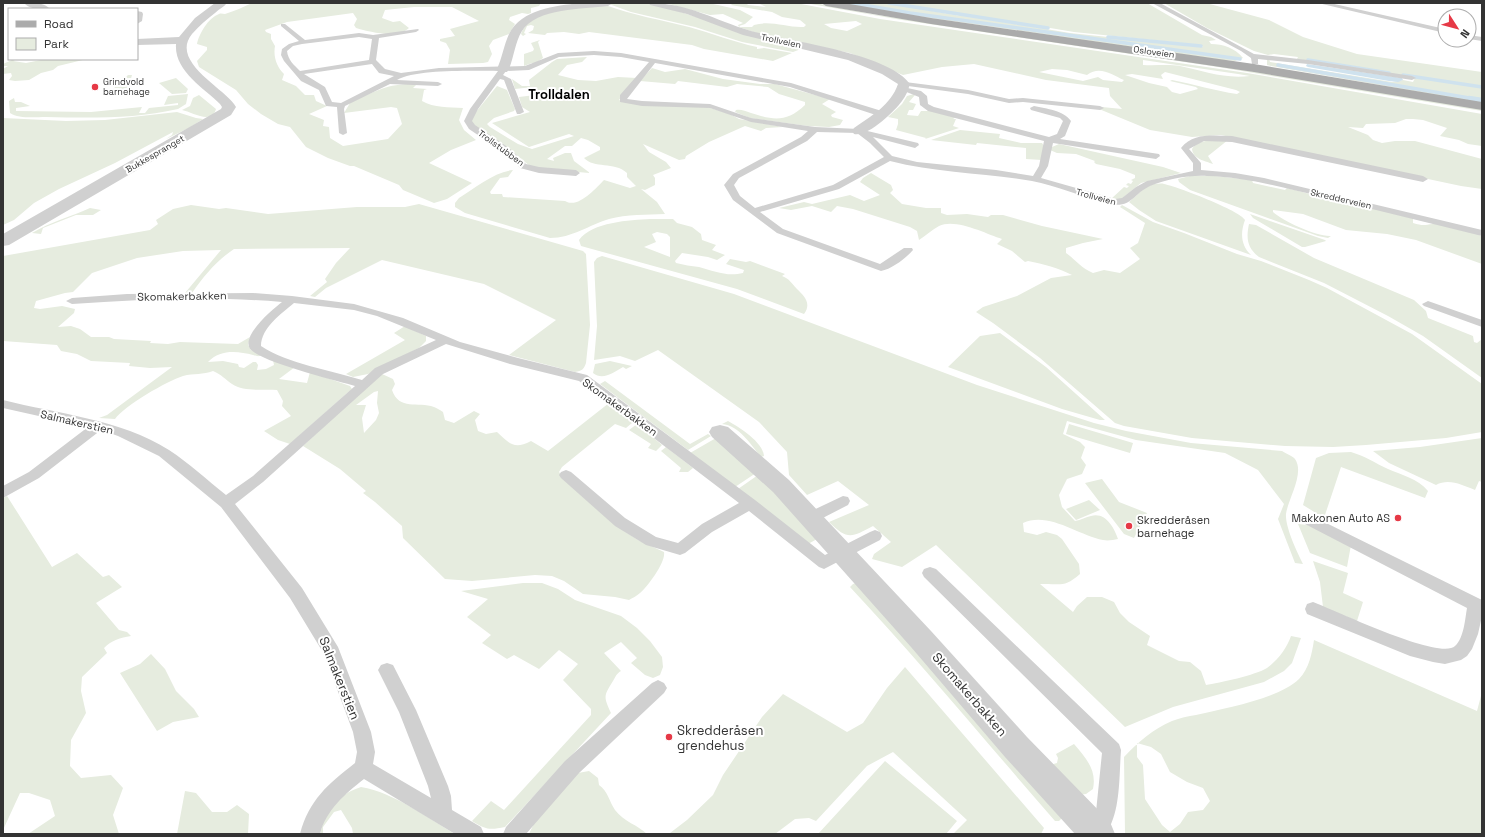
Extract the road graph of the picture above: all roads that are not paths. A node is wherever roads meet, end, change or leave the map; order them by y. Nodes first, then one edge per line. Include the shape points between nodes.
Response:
1 (29, 3) edge
2 (222, 3) edge
3 (608, 3) edge
4 (654, 3) edge
5 (826, 3) edge
6 (1155, 3) edge
7 (1321, 3) edge
8 (43, 8) edge
9 (283, 26) dead end
10 (1437, 29) edge
11 (416, 30) dead end
12 (374, 36) junction
13 (182, 40) junction
14 (138, 42) edge
15 (302, 42) junction
16 (1252, 56) junction
17 (654, 60) junction
18 (373, 62) junction
19 (1254, 68) junction
20 (501, 72) junction
21 (299, 73) junction
22 (401, 75) junction
23 (1412, 78) dead end
24 (389, 82) junction
25 (438, 84) dead end
26 (903, 86) junction
27 (1009, 101) junction
28 (342, 105) junction
29 (1482, 106) edge
30 (1100, 108) dead end
31 (520, 112) dead end
32 (882, 114) junction
33 (815, 129) junction
34 (859, 131) junction
35 (343, 133) dead end
36 (1049, 140) junction
37 (915, 145) dead end
38 (1156, 156) dead end
39 (889, 158) junction
40 (1196, 162) junction
41 (576, 172) dead end
42 (1198, 173) junction
43 (1243, 176) junction
44 (1035, 179) junction
45 (1423, 179) dead end
46 (753, 211) junction
47 (1482, 234) edge
48 (3, 241) edge
49 (908, 250) dead end
50 (292, 299) junction
51 (72, 300) dead end
52 (1428, 304) dead end
53 (1482, 324) edge
54 (445, 340) junction
55 (363, 384) junction
56 (3, 404) edge
57 (99, 425) junction
58 (720, 432) dead end
59 (566, 475) dead end
60 (3, 493) edge
61 (843, 501) dead end
62 (226, 503) junction
63 (750, 504) junction
64 (810, 518) junction
65 (1310, 520) dead end
66 (875, 536) dead end
67 (842, 553) junction
68 (930, 573) dead end
69 (1479, 607) edge
70 (1313, 609) dead end
71 (387, 670) dead end
72 (658, 688) dead end
73 (363, 768) junction
74 (442, 814) junction
75 (1096, 832) edge
76 (310, 834) edge
77 (474, 834) edge
78 (513, 834) edge

1 - 8 street
2 - 13 street via 197,23
3 - 20 street, Trollstubben via 547,12 524,20 514,34
4 - 26 street, Trollveien via 691,12 747,33 852,57 894,75
5 - 19 main road, Osloveien via 931,21
6 - 16 lane
7 - 10 lane
9 - 15 lane
11 - 12 lane
12 - 15 lane via 359,35
12 - 18 lane via 376,38
13 - 14 street
13 - 48 street, Bukkespranget via 182,54 186,62 205,85 228,103 226,112
15 - 21 lane via 284,50 286,60
16 - 19 lane via 1256,59
16 - 23 lane
17 - 20 lane via 599,54 558,55 526,68
17 - 32 lane via 791,85
17 - 33 lane via 623,100 711,106 745,119
18 - 21 lane
18 - 22 lane via 387,73
19 - 29 main road, Osloveien
20 - 22 lane via 433,70
20 - 31 lane via 507,79
20 - 41 lane, Trollstubben via 472,112 469,124 506,150 523,166 539,170
21 - 28 lane via 311,84 322,89 329,104
22 - 24 lane
24 - 25 lane
24 - 28 lane
26 - 27 lane, Trollveien via 956,90
26 - 32 street via 897,101
26 - 36 lane, Trollveien via 923,96 924,105 931,109
27 - 30 lane, Trollveien via 1027,100
27 - 36 lane, Trollveien via 1066,118 1063,134
28 - 35 lane via 340,109
32 - 34 street
33 - 34 lane
33 - 46 lane via 804,139 730,181 732,192
34 - 37 lane
34 - 39 lane
36 - 38 lane, Trollveien
36 - 44 lane via 1044,170
39 - 44 lane, Trollveien via 922,165
39 - 46 lane via 836,187
40 - 42 lane
40 - 43 lane via 1227,169
40 - 45 lane via 1185,148 1199,139 1217,138
42 - 43 lane, Skredderveien
42 - 44 lane, Trollveien via 1145,185 1124,202 1118,203
43 - 47 lane, Skredderveien
46 - 49 lane via 780,231 881,268
50 - 51 lane, Skomakerbakken via 220,296
50 - 54 lane, Skomakerbakken via 375,312
50 - 55 lane via 262,329 256,338 255,347 280,359
52 - 53 lane
54 - 55 lane via 380,371
54 - 63 lane, Skomakerbakken via 583,378
55 - 62 lane via 258,479
56 - 57 lane, Salmakerstien
57 - 60 lane via 34,475
57 - 62 lane, Salmakerstien via 123,433 164,453
58 - 64 street, Skomakerbakken via 772,476
59 - 63 lane via 620,522 651,541 680,549 707,528
61 - 64 lane
62 - 73 lane, Salmakerstien via 296,593 332,652 362,732 366,752
63 - 67 lane, Skomakerbakken via 824,563
64 - 67 street, Skomakerbakken
65 - 69 lane
66 - 67 lane
67 - 75 street, Skomakerbakken
68 - 75 lane via 1112,750 1106,812
69 - 70 lane via 1462,651 1451,657 1416,652
71 - 74 lane via 407,710 438,786
72 - 78 lane via 572,767
73 - 74 lane
73 - 76 lane via 329,797 319,811
74 - 77 lane

